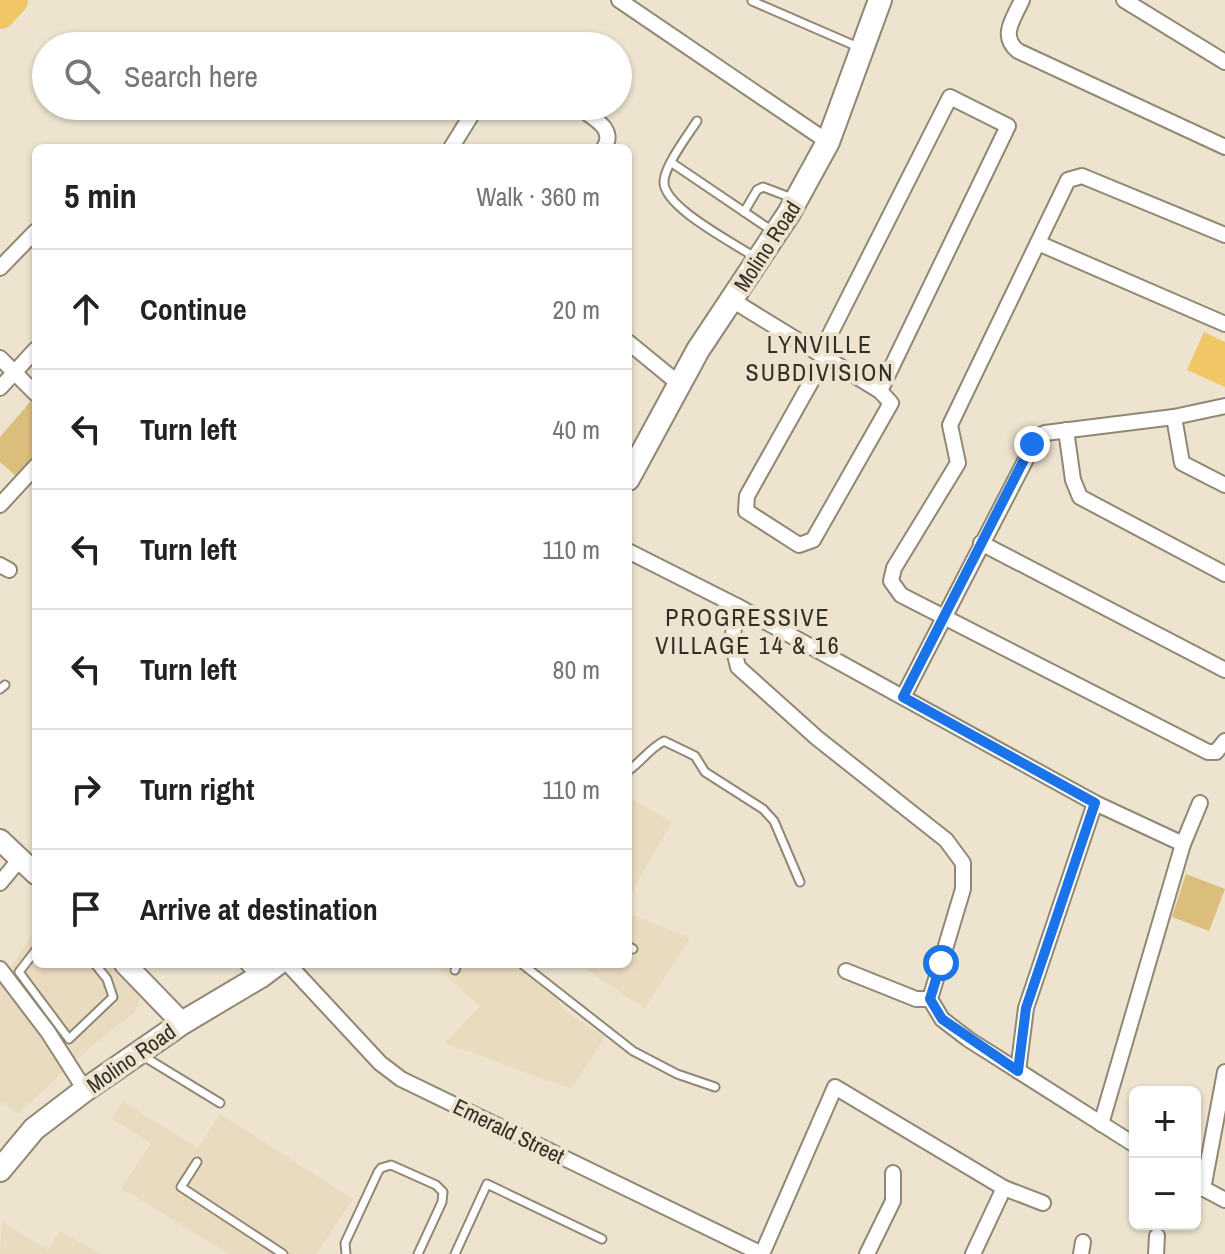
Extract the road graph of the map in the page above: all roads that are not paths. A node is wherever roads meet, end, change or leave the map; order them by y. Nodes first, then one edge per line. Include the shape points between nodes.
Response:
1 (619, 0) edge
2 (880, 0) edge
3 (1022, 0) edge
4 (1124, 0) edge
5 (752, 1) edge
6 (864, 49) junction
7 (1225, 62) edge
8 (468, 120) edge
9 (595, 120) edge
10 (697, 121) dead end
11 (828, 142) junction
12 (453, 144) edge
13 (606, 144) edge
14 (1225, 147) edge
15 (672, 163) junction
16 (798, 200) junction
17 (744, 212) junction
18 (776, 233) junction
19 (32, 235) edge
20 (1225, 235) edge
21 (1038, 243) junction
22 (758, 259) junction
23 (0, 268) edge
24 (732, 300) junction
25 (1225, 324) edge
26 (632, 345) edge
27 (32, 353) edge
28 (823, 356) junction
29 (0, 358) edge
30 (15, 372) junction
31 (678, 383) junction
32 (0, 388) edge
33 (32, 390) edge
34 (880, 391) junction
35 (1225, 406) edge
36 (1174, 417) junction
37 (1066, 430) junction
38 (32, 470) edge
39 (632, 471) edge
40 (1225, 485) edge
41 (0, 505) edge
42 (981, 543) junction
43 (632, 553) edge
44 (1225, 574) edge
45 (737, 606) junction
46 (944, 616) junction
47 (1225, 670) edge
48 (903, 697) junction
49 (1225, 741) edge
50 (632, 768) edge
51 (1095, 803) junction
52 (1200, 803) dead end
53 (0, 840) edge
54 (1183, 844) junction
55 (20, 859) junction
56 (32, 870) edge
57 (800, 882) dead end
58 (0, 883) edge
59 (32, 955) edge
60 (98, 968) edge
61 (129, 968) edge
62 (262, 968) edge
63 (292, 968) edge
64 (527, 968) edge
65 (0, 969) edge
66 (846, 971) dead end
67 (930, 999) junction
68 (182, 1023) junction
69 (138, 1053) junction
70 (1018, 1071) junction
71 (1225, 1072) edge
72 (715, 1087) dead end
73 (85, 1090) junction
74 (220, 1103) dead end
75 (1101, 1124) junction
76 (1129, 1141) edge
77 (197, 1162) dead end
78 (0, 1170) edge
79 (893, 1173) dead end
80 (1201, 1177) edge
81 (1201, 1187) edge
82 (1004, 1188) junction
83 (1225, 1200) edge
84 (1043, 1203) dead end
85 (1157, 1236) dead end
86 (602, 1239) dead end
87 (283, 1254) edge
88 (346, 1254) edge
89 (418, 1254) edge
90 (455, 1254) edge
91 (762, 1254) edge
92 (867, 1254) edge
93 (973, 1254) edge
94 (1156, 1254) edge

1 - 11 street
2 - 6 main road, Molino Road
3 - 14 street via 1007,34 1018,51
4 - 7 street
5 - 6 lane
6 - 11 main road, Molino Road
8 - 12 street
9 - 13 street via 607,129
10 - 15 lane
11 - 16 main road, Molino Road
15 - 17 lane
15 - 22 lane via 664,179 676,206
16 - 17 lane via 763,187
16 - 18 main road, Molino Road
17 - 18 lane
18 - 22 main road, Molino Road
19 - 23 street
20 - 21 street via 1076,176 1066,184
21 - 25 street
21 - 46 street via 950,425 958,463 891,575 896,591
22 - 24 main road, Molino Road
24 - 28 street
24 - 31 main road, Molino Road
26 - 31 street
27 - 30 street
28 - 34 street
28 - 34 street via 747,496 746,511 799,545 813,540 891,403
28 - 34 street via 950,97 1008,126
29 - 30 street
30 - 32 street
30 - 33 street
31 - 39 main road, Molino Road
35 - 36 street
36 - 37 street
36 - 40 street via 1182,463
37 - 42 street via 1035,439
37 - 44 street via 1080,497
38 - 41 street
42 - 46 street
42 - 47 street
43 - 45 street
45 - 48 street
45 - 67 street via 732,642 738,667 817,738 946,840 963,863 963,889
46 - 48 street
46 - 49 street via 1208,752 1216,752
48 - 51 street
50 - 57 lane via 664,741 695,756 705,772 774,821
51 - 54 street
51 - 70 street via 1026,1008
52 - 54 street
53 - 55 main road
54 - 75 street
55 - 56 main road
55 - 58 street
59 - 60 lane via 19,972 69,1039 113,997
61 - 68 main road
62 - 68 main road, Molino Road
63 - 91 street, Emerald Street via 401,1079
64 - 72 lane via 633,1051
65 - 73 street
66 - 67 street via 910,997
67 - 70 street via 942,1019
68 - 69 main road, Molino Road
69 - 73 main road, Molino Road
69 - 74 lane
70 - 75 street
71 - 80 street
73 - 78 main road, Molino Road via 34,1129
75 - 76 street
77 - 87 lane via 181,1187
79 - 92 street via 893,1201
81 - 83 street
82 - 84 street
82 - 91 street via 835,1087
82 - 93 street
85 - 94 street
86 - 90 lane via 487,1184
88 - 89 lane via 345,1243 378,1172 391,1165 443,1192

